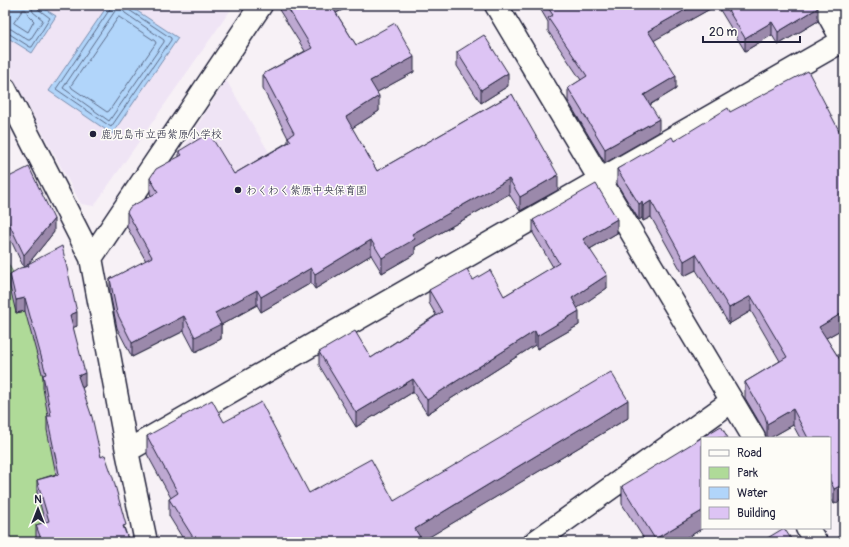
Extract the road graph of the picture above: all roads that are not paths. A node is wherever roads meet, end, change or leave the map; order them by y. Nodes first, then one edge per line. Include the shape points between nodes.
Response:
1 (261, 5) edge
2 (496, 5) edge
3 (823, 5) edge
4 (844, 42) edge
5 (5, 89) edge
6 (599, 180) junction
7 (91, 258) junction
8 (732, 401) junction
9 (753, 437) edge
10 (127, 451) junction
11 (808, 529) edge
12 (146, 542) edge
13 (535, 542) edge
14 (816, 542) edge

1 - 7 street
2 - 6 street
3 - 4 street
4 - 6 street
5 - 7 street
6 - 8 street
6 - 10 street
7 - 10 street
8 - 9 street
8 - 13 street
10 - 12 street
11 - 14 street

